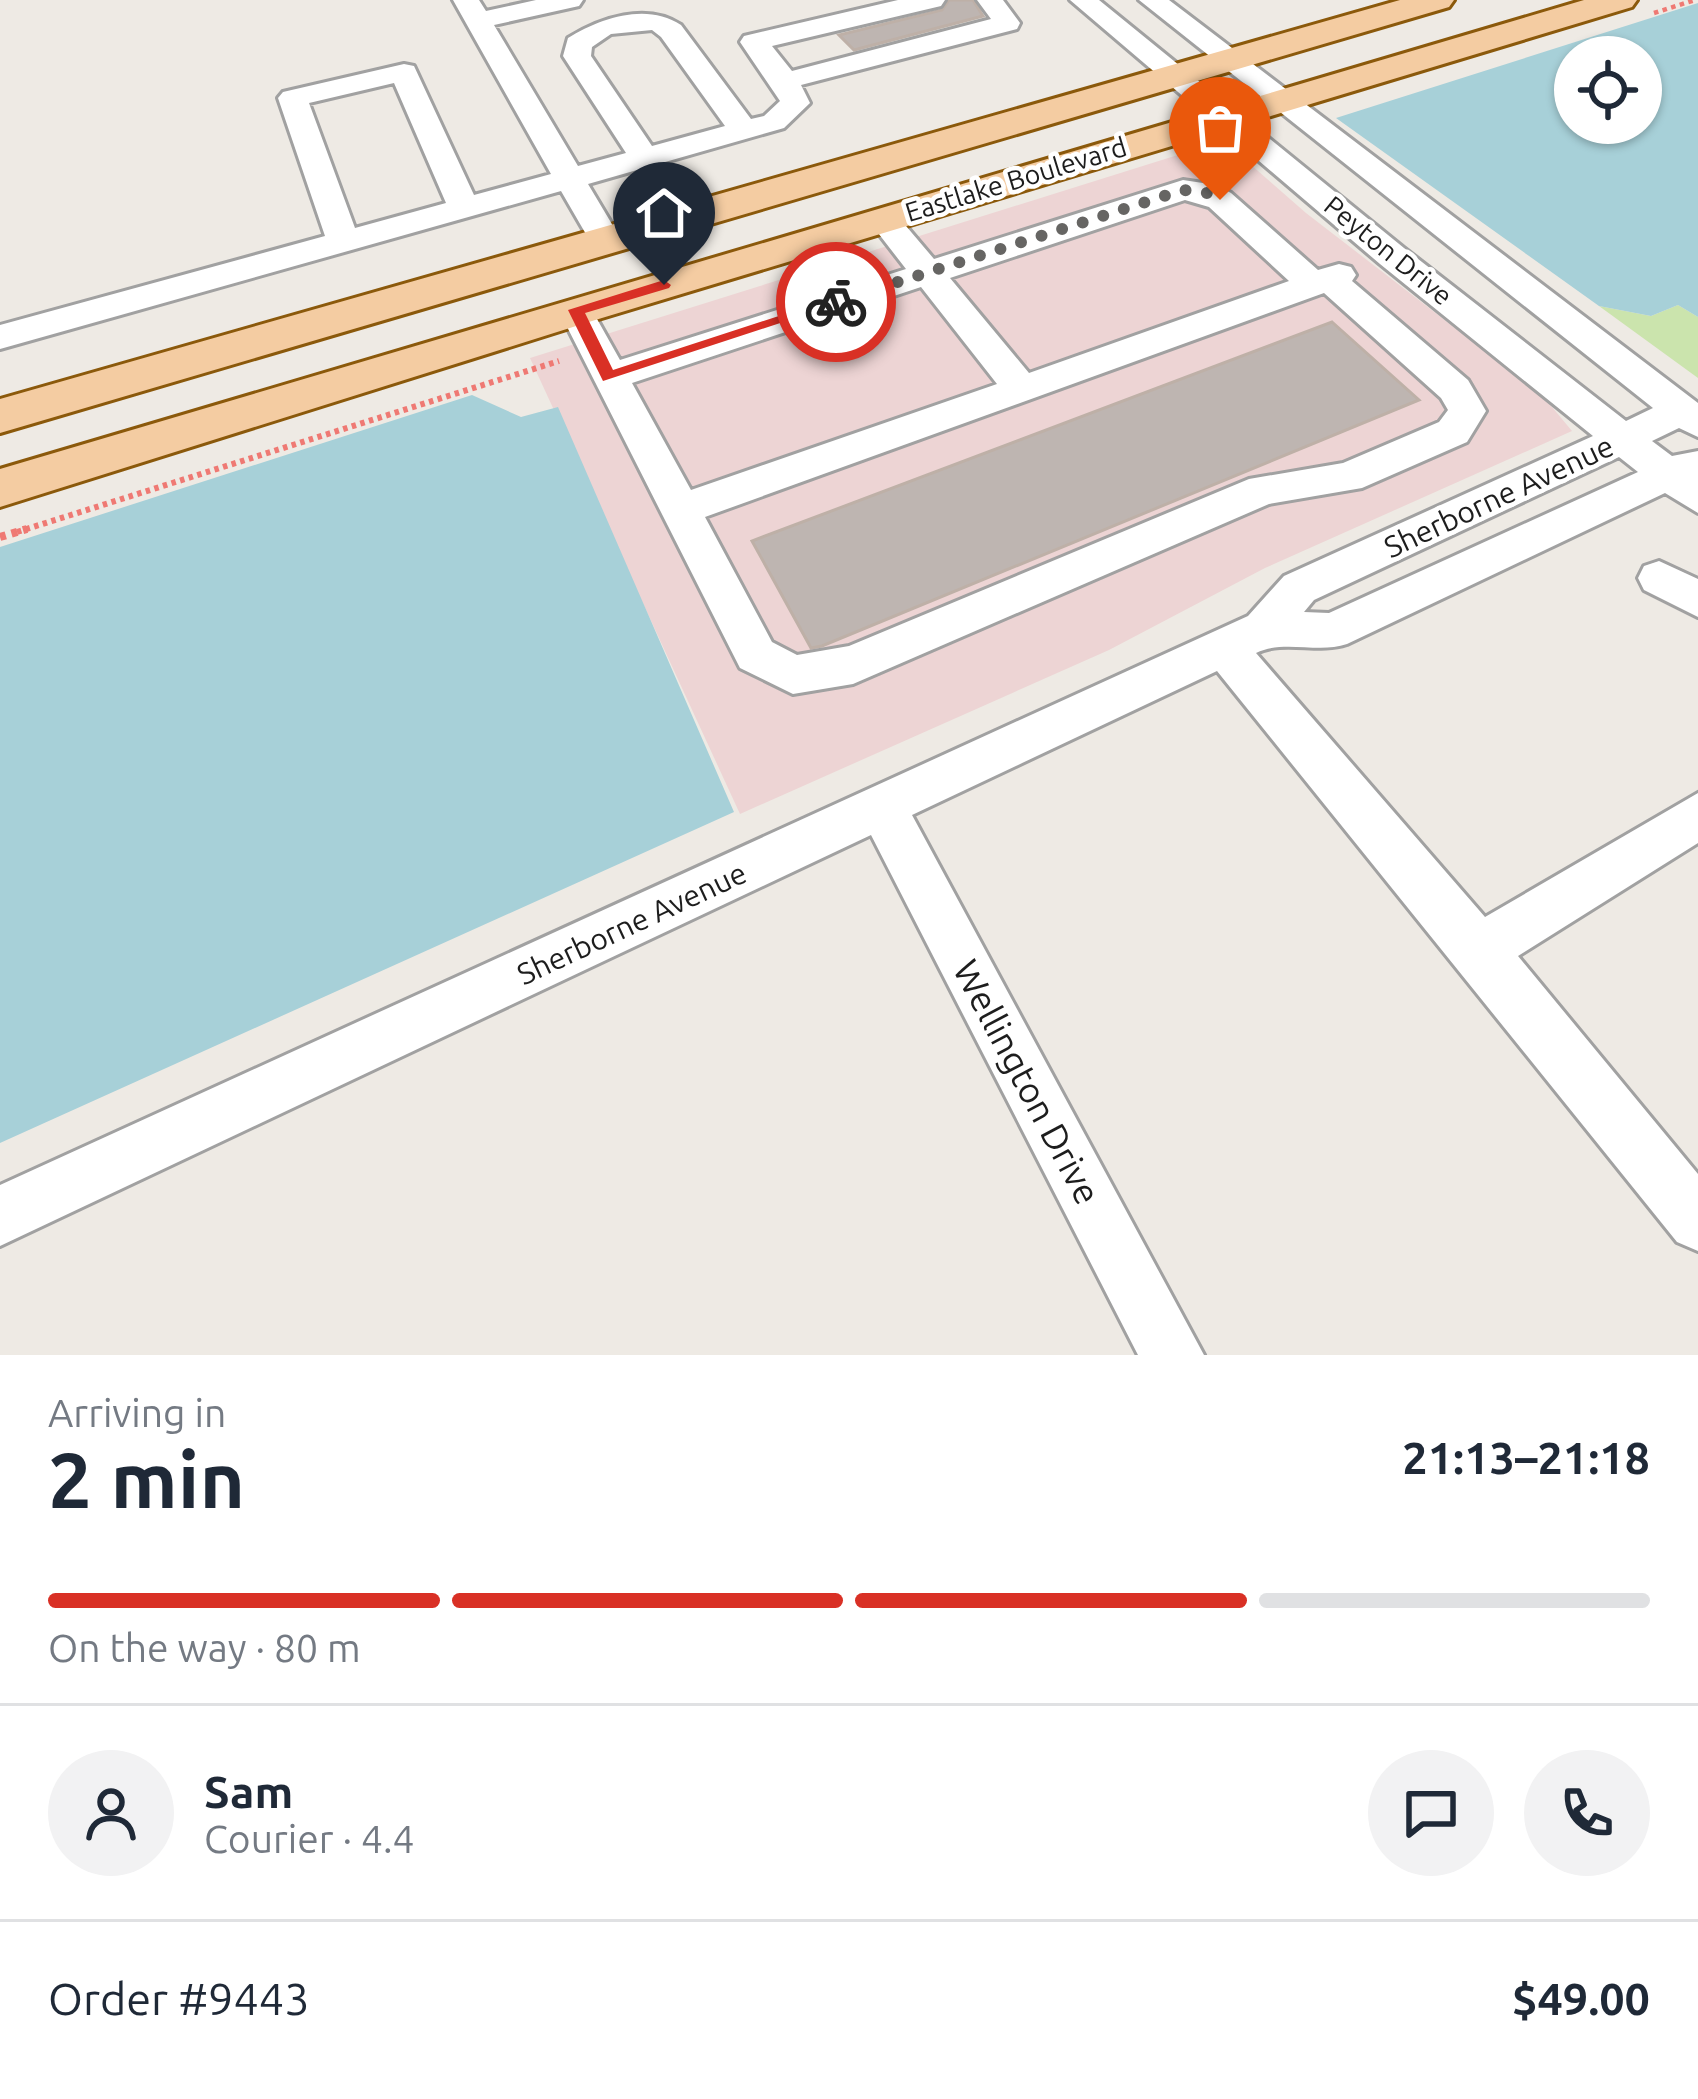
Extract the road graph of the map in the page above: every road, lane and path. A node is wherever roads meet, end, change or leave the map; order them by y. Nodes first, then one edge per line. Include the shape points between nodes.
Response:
1 (570, 0) edge
2 (932, 0) edge
3 (990, 0) edge
4 (1083, 0) edge
5 (1151, 0) edge
6 (1437, 0) edge
7 (1620, 0) edge
8 (472, 11) edge
9 (1228, 63) junction
10 (1177, 77) junction
11 (785, 81) junction
12 (1281, 102) junction
13 (1227, 118) junction
14 (744, 131) junction
15 (644, 158) junction
16 (571, 179) junction
17 (464, 208) junction
18 (884, 220) junction
19 (606, 241) junction
20 (344, 242) junction
21 (1391, 256) junction
22 (928, 272) junction
23 (1321, 281) junction
24 (576, 310) junction
25 (0, 337) edge
26 (555, 362) dead end
27 (609, 377) junction
28 (1022, 389) junction
29 (0, 416) edge
30 (1690, 417) edge
31 (1625, 439) junction
32 (1688, 478) edge
33 (0, 488) edge
34 (681, 509) junction
35 (0, 537) edge
36 (1659, 578) dead end
37 (1698, 599) edge
38 (1243, 638) junction
39 (883, 809) junction
40 (1698, 816) edge
41 (1479, 950) junction
42 (0, 1216) edge
43 (1698, 1221) edge
44 (1172, 1355) edge

1 - 8 street
2 - 11 street via 754,42
3 - 11 street via 1007,23
4 - 10 street, Peyton Drive
5 - 9 street, Peyton Drive
6 - 9 main road, Eastlake Boulevard
7 - 12 main road, Eastlake Boulevard
8 - 16 street
9 - 10 main road, Eastlake Boulevard
9 - 12 street, Peyton Drive
10 - 13 street, Peyton Drive
10 - 19 main road, Eastlake Boulevard
11 - 14 street via 795,103 774,122
12 - 13 main road, Eastlake Boulevard
12 - 30 street, Peyton Drive
13 - 18 main road, Eastlake Boulevard
13 - 21 street, Peyton Drive
14 - 15 street
14 - 15 street via 671,32 645,20 604,27 578,44 578,56
15 - 16 street
16 - 17 street
16 - 19 street
17 - 20 street
17 - 20 street via 404,72 293,98
18 - 22 street
18 - 24 main road, Eastlake Boulevard
19 - 29 main road, Eastlake Boulevard
20 - 25 street
21 - 23 street
21 - 31 street, Peyton Drive
22 - 23 street via 1194,190 1220,200
22 - 27 street
22 - 28 street
23 - 28 street
23 - 34 street via 1455,389 1467,411 1453,433 1348,477 1263,490 853,665 793,675 756,656
24 - 27 street
24 - 33 main road, Eastlake Boulevard
26 - 35 path
27 - 34 street
28 - 34 street
30 - 31 street, Sherborne Avenue
31 - 32 street, Peyton Drive
31 - 38 street, Sherborne Avenue via 1299,589
32 - 38 street, Sherborne Avenue via 1332,631
36 - 37 street
38 - 39 street, Sherborne Avenue
38 - 41 street
39 - 42 street, Sherborne Avenue
39 - 44 street, Wellington Drive
40 - 41 street
41 - 43 street

